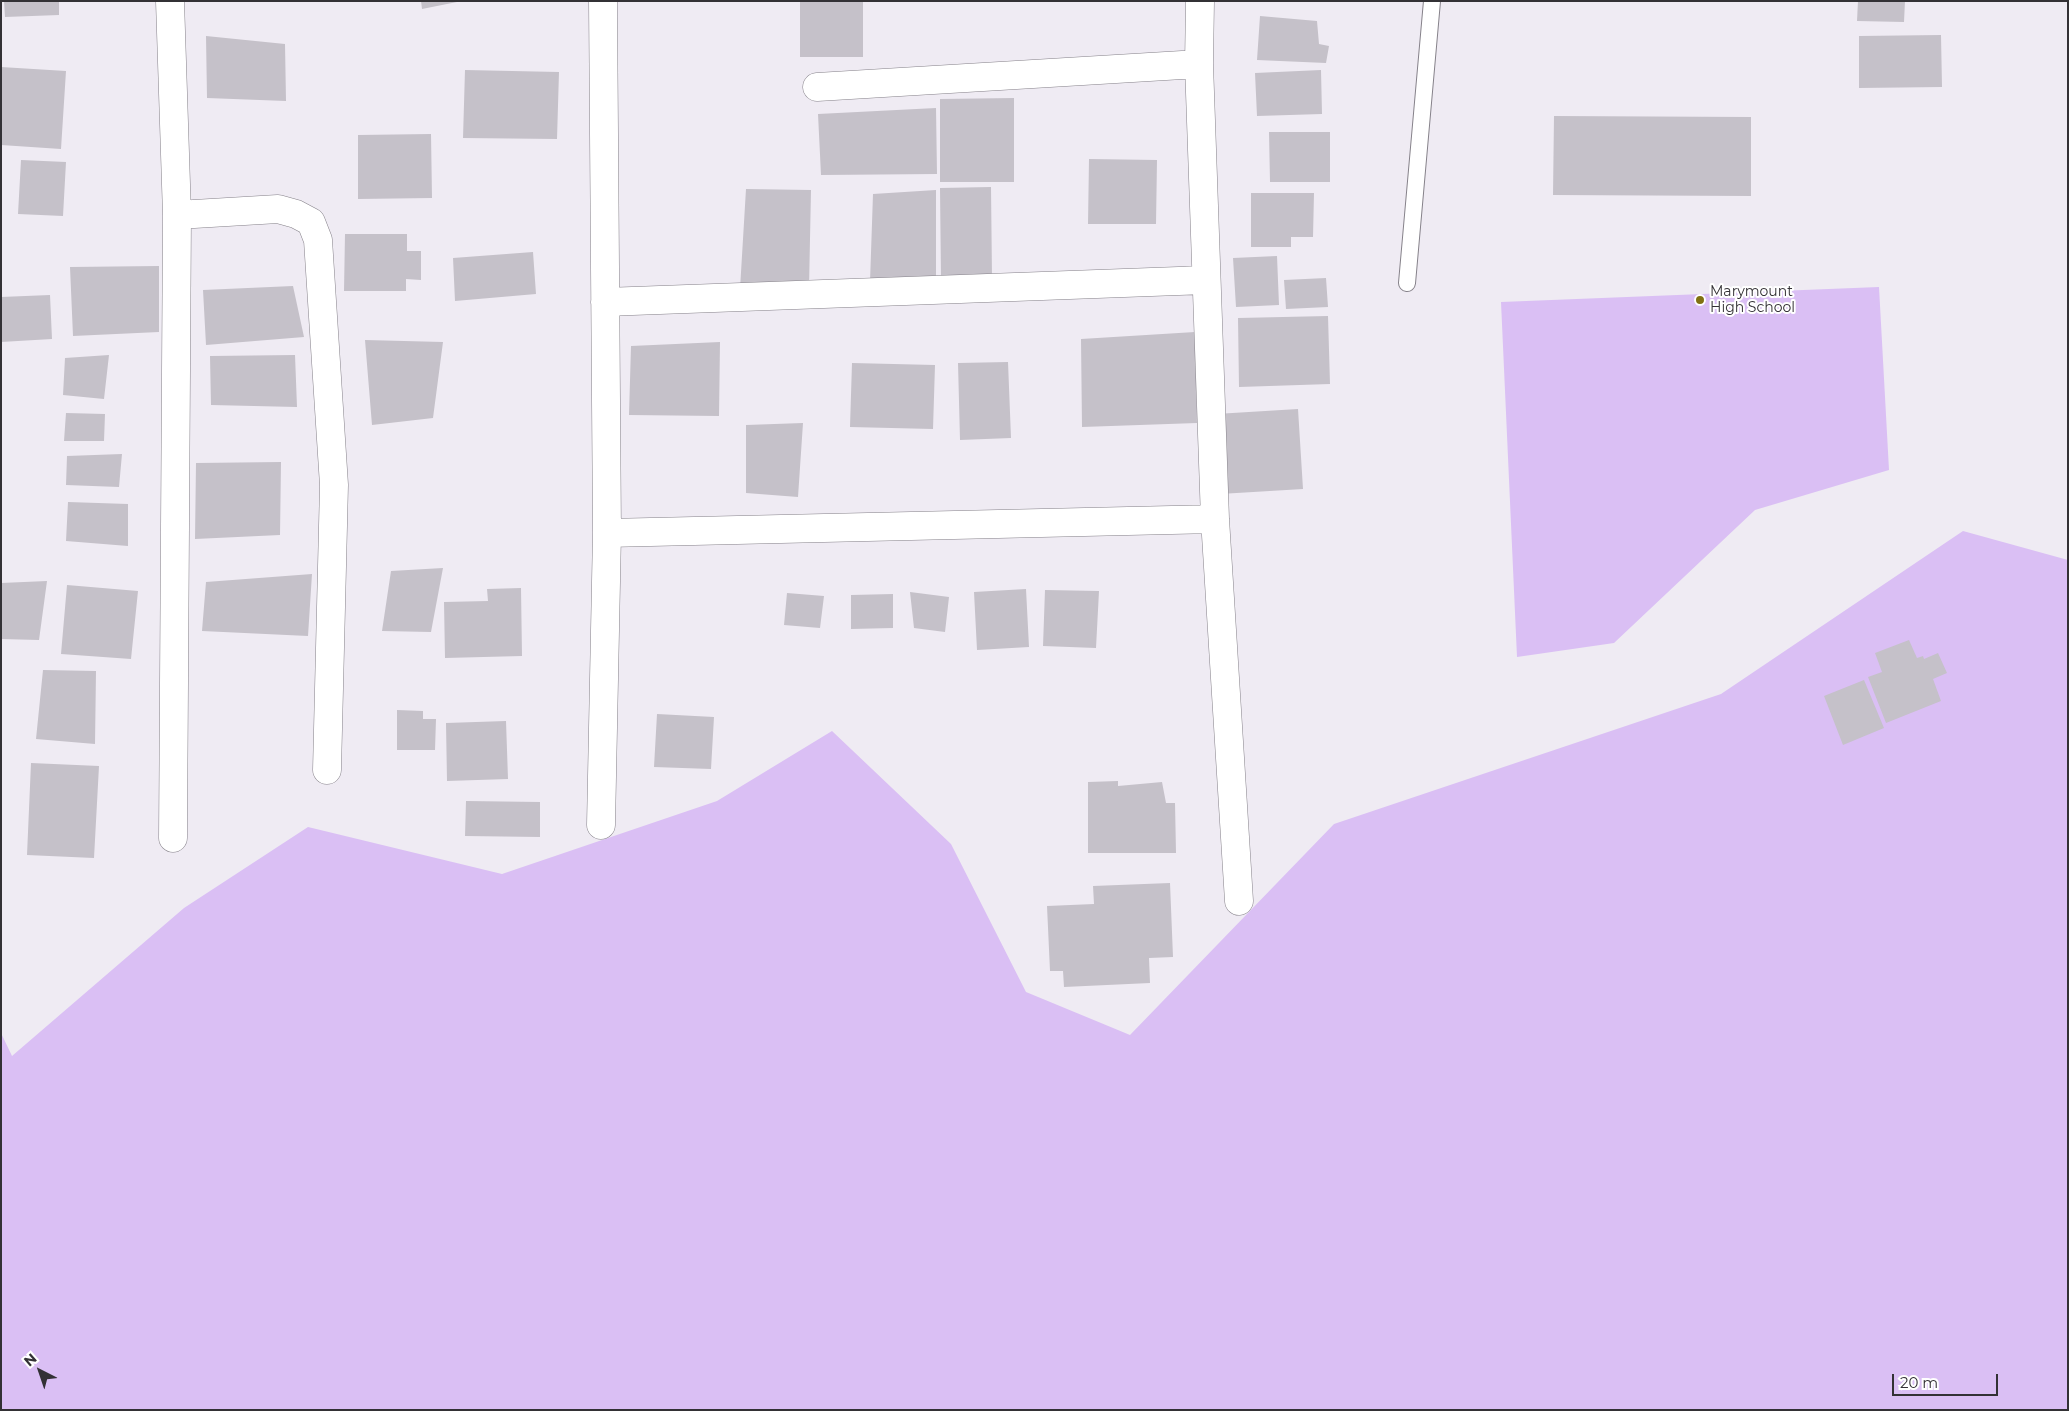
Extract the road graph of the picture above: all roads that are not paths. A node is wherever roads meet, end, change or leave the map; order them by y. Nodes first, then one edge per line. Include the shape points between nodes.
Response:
1 (170, 1) edge
2 (603, 1) edge
3 (1200, 1) edge
4 (1432, 1) edge
5 (1199, 64) junction
6 (817, 87) dead end
7 (177, 215) junction
8 (1206, 280) junction
9 (1407, 283) dead end
10 (605, 302) junction
11 (1215, 519) junction
12 (607, 533) junction
13 (327, 770) dead end
14 (601, 825) dead end
15 (173, 838) dead end
16 (1238, 901) dead end

1 - 7 street
2 - 10 street
3 - 5 street
4 - 9 lane
5 - 6 street
5 - 8 street
7 - 13 street via 278,209 311,222 318,240 334,485
7 - 15 street
8 - 10 street
8 - 11 street
10 - 12 street
11 - 12 street
11 - 16 street
12 - 14 street

